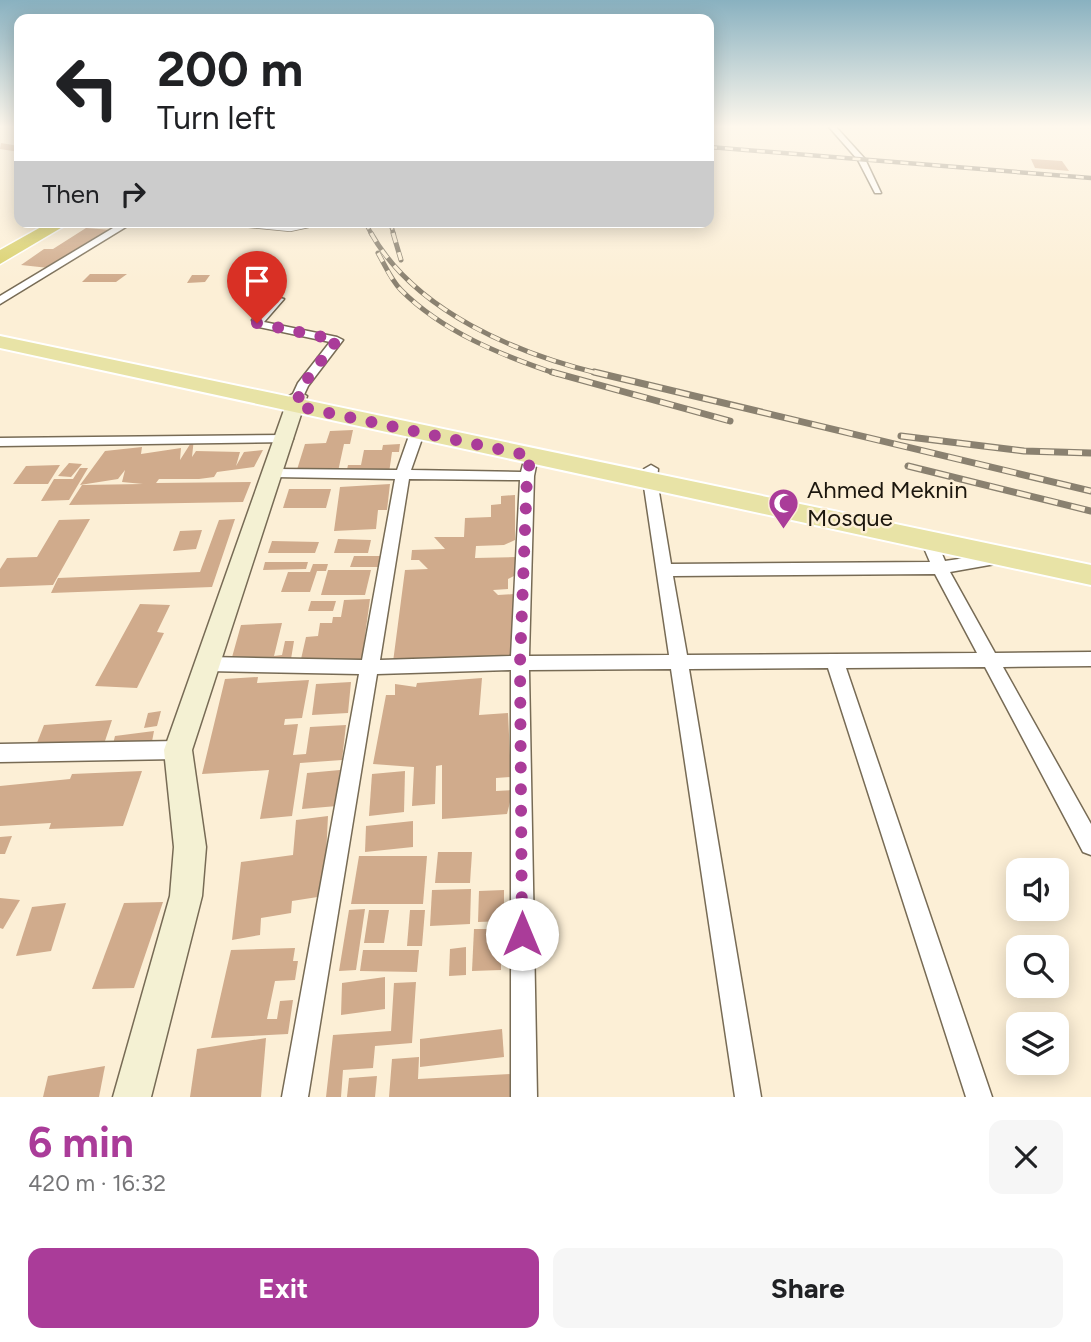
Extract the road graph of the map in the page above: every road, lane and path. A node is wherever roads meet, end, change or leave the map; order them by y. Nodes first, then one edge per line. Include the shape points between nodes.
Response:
1 (871, 178) edge
2 (878, 191) dead end
3 (39, 228) edge
4 (52, 228) edge
5 (120, 228) edge
6 (0, 250) edge
7 (0, 258) edge
8 (243, 292) dead end
9 (0, 301) edge
10 (0, 332) edge
11 (0, 342) edge
12 (39, 345) junction
13 (297, 401) junction
14 (417, 433) junction
15 (286, 439) junction
16 (0, 442) edge
17 (529, 466) junction
18 (274, 473) junction
19 (404, 474) junction
20 (651, 474) junction
21 (929, 541) junction
22 (1006, 557) junction
23 (1091, 562) edge
24 (940, 568) junction
25 (665, 570) junction
26 (1091, 575) edge
27 (1091, 659) edge
28 (991, 661) junction
29 (679, 662) junction
30 (835, 662) junction
31 (520, 663) junction
32 (208, 664) junction
33 (372, 667) junction
34 (178, 750) junction
35 (0, 753) edge
36 (1091, 845) edge
37 (132, 1097) edge
38 (296, 1097) edge
39 (524, 1097) edge
40 (748, 1097) edge
41 (979, 1097) edge

1 - 2 street
3 - 6 highway
4 - 7 highway
5 - 9 street
8 - 13 street via 279,300 258,324 337,340 302,386
10 - 12 main road
11 - 12 main road
12 - 13 main road
13 - 14 main road
13 - 15 street
13 - 20 main road
14 - 17 main road
14 - 19 street
15 - 16 street
15 - 18 street
17 - 19 street
17 - 20 main road
17 - 31 street
18 - 19 street
18 - 32 street
19 - 33 street
20 - 21 main road
20 - 23 main road
20 - 25 street
21 - 22 main road
21 - 24 street
22 - 24 street
22 - 26 main road
24 - 25 street
24 - 28 street
25 - 29 street
27 - 28 street
28 - 30 street
28 - 36 street
29 - 30 street
29 - 31 street
29 - 40 street
30 - 41 street
31 - 33 street
31 - 39 street
32 - 33 street
32 - 34 street
33 - 38 street
34 - 35 street
34 - 37 street via 190,847 186,896

